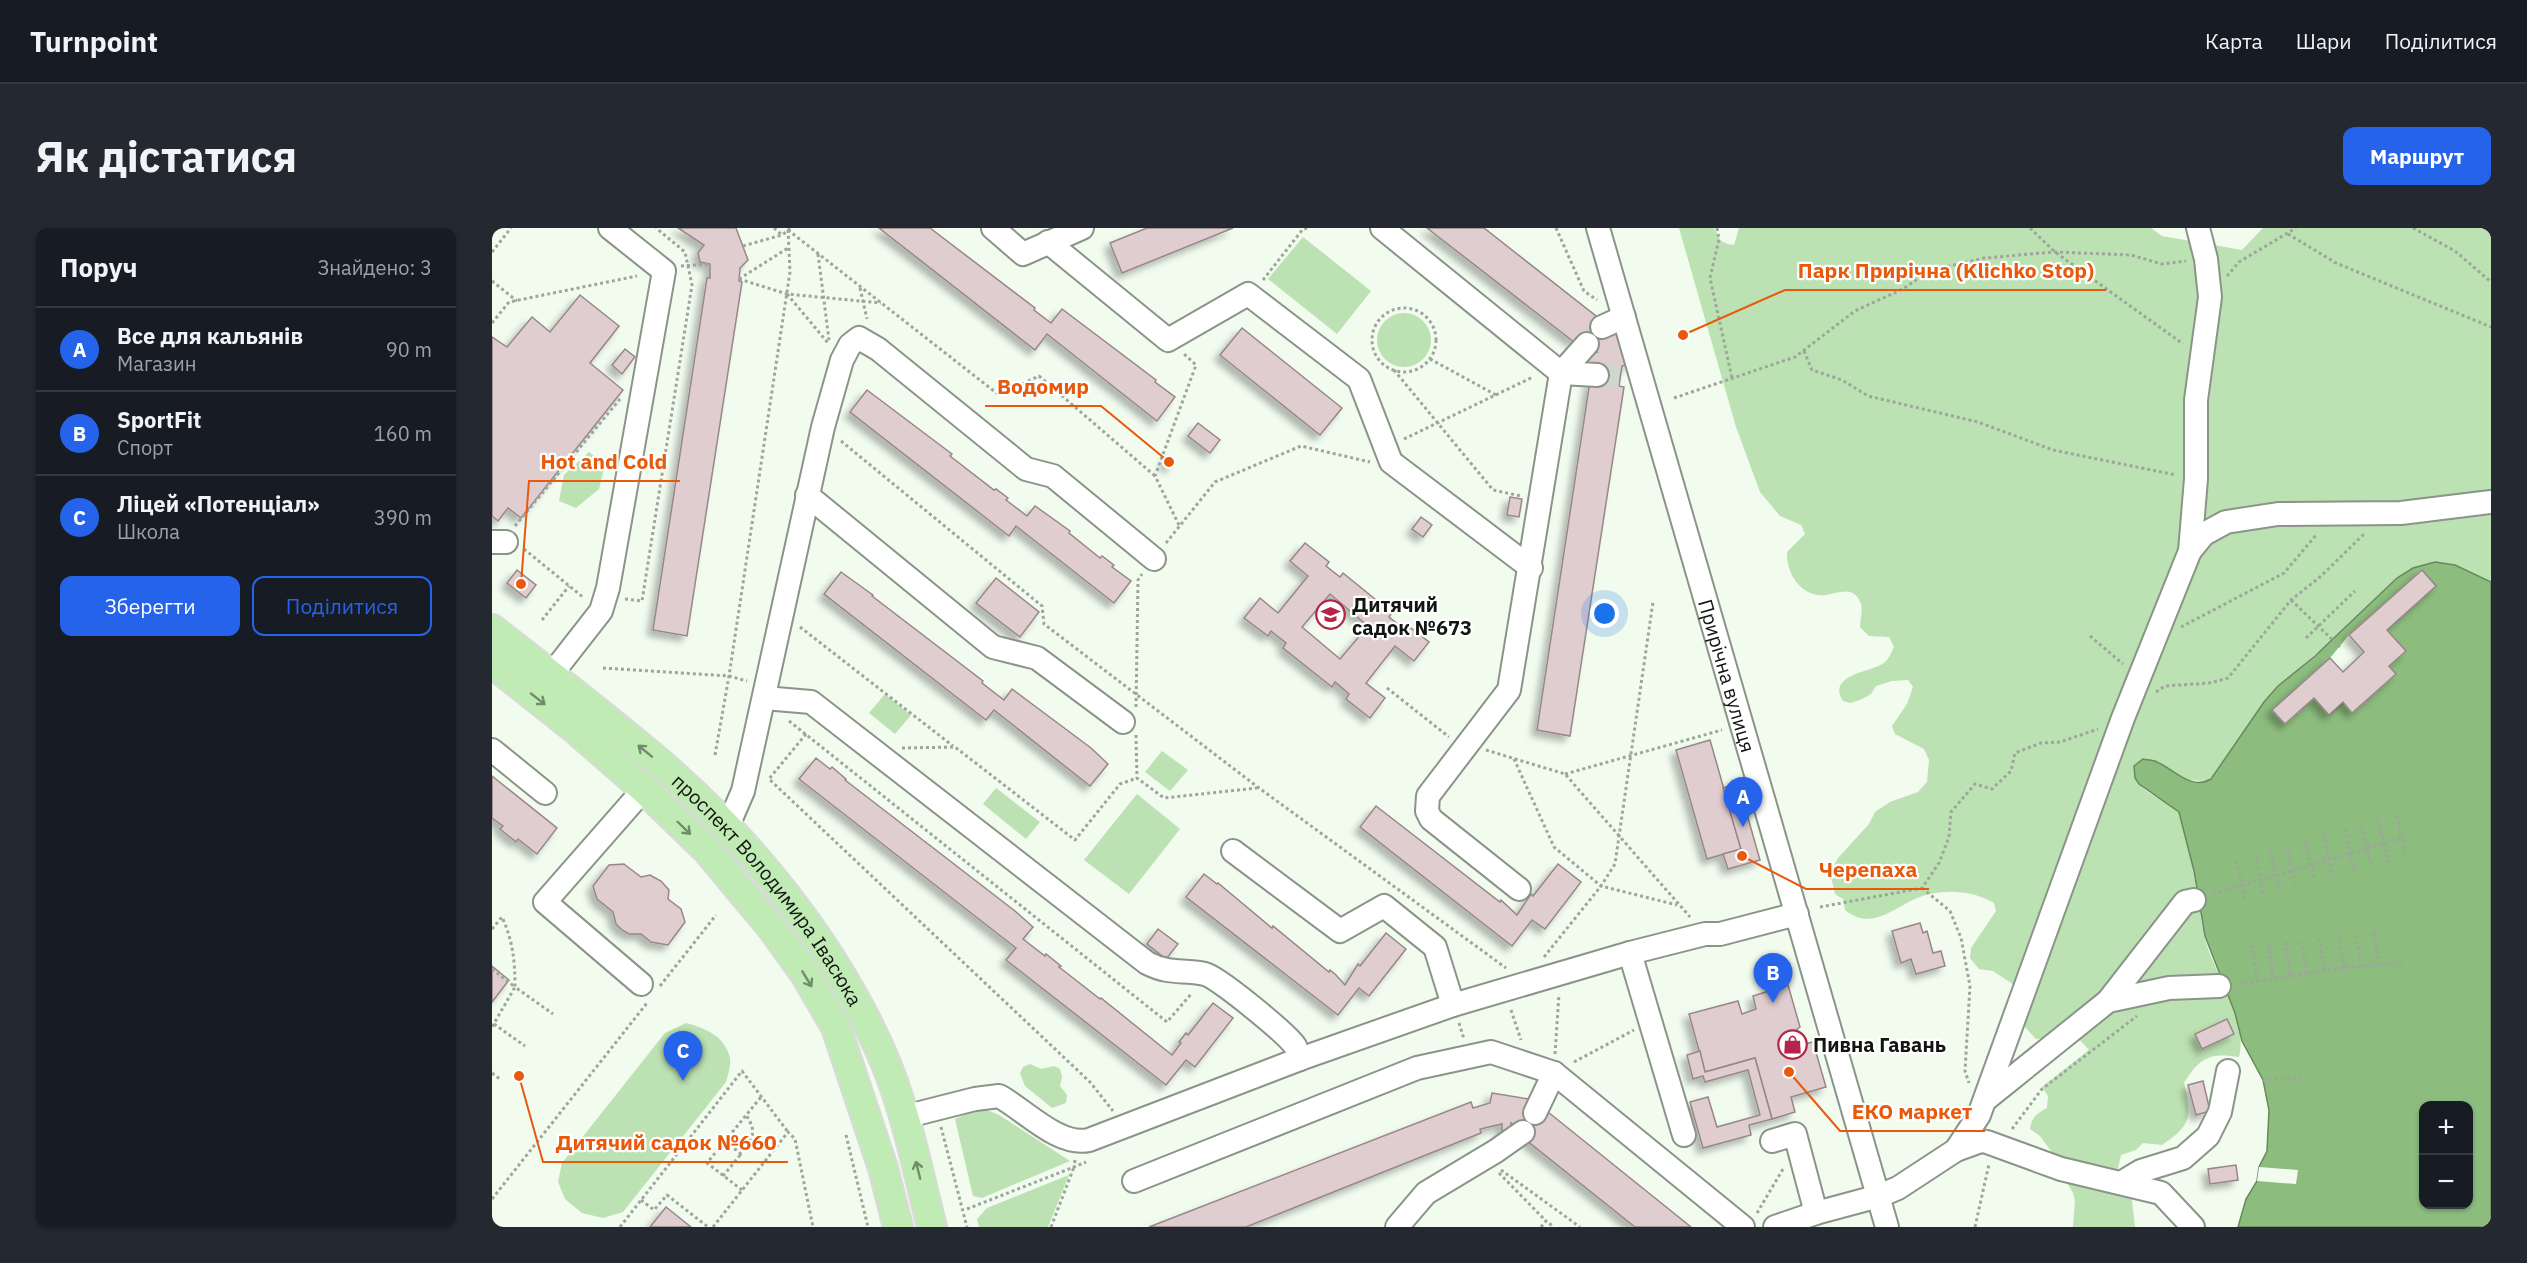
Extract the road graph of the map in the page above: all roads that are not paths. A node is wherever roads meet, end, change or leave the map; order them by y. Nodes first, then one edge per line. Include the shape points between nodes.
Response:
1 (610, 228) edge
2 (993, 228) edge
3 (1082, 228) edge
4 (1382, 228) edge
5 (1598, 228) edge
6 (2198, 228) edge
7 (1048, 242) junction
8 (1624, 317) junction
9 (1602, 327) dead end
10 (1587, 344) dead end
11 (1557, 370) junction
12 (1597, 375) tunnel mouth
13 (807, 495) junction
14 (2491, 502) edge
15 (2190, 551) junction
16 (1154, 560) road end
17 (1530, 568) junction
18 (492, 629) edge
19 (492, 663) edge
20 (551, 675) junction
21 (765, 695) junction
22 (1132, 720) road end
23 (492, 750) edge
24 (644, 789) junction
25 (545, 793) dead end
26 (727, 828) junction
27 (1233, 851) dead end
28 (1520, 889) dead end
29 (2194, 900) road end
30 (1797, 914) junction
31 (1630, 953) junction
32 (641, 984) dead end
33 (2220, 986) road end
34 (2108, 1001) junction
35 (1453, 1005) junction
36 (1300, 1059) junction
37 (2228, 1071) dead end
38 (1554, 1073) junction
39 (1982, 1107) junction
40 (904, 1117) junction
41 (1684, 1135) dead end
42 (1772, 1141) dead end
43 (1956, 1150) junction
44 (1134, 1181) dead end
45 (2121, 1183) junction
46 (1879, 1196) junction
47 (1806, 1219) edge
48 (1748, 1222) edge
49 (898, 1227) edge
50 (932, 1227) edge
51 (1397, 1227) edge
52 (1775, 1227) edge
53 (1887, 1227) edge
54 (2193, 1227) edge

1 - 20 street via 664,271 608,588 601,611
2 - 7 street via 1023,254
3 - 7 street
4 - 11 street
5 - 8 street, Прирічна вулиця
6 - 15 street via 2210,297 2196,400 2196,479
7 - 17 street via 1168,340 1248,294 1359,379 1391,462
8 - 9 street
8 - 30 street, Прирічна вулиця via 1631,376
10 - 11 street
11 - 12 street
11 - 17 street
13 - 16 street via 842,360 850,345 859,339 868,342 1026,469 1053,476
13 - 21 street
13 - 22 street via 993,647 1037,658
14 - 15 street via 2401,513 2278,514 2226,522 2204,534
15 - 39 street via 2139,678
17 - 28 street via 1509,690 1428,796 1427,811 1431,819
18 - 20 main road, проспект Володимира Івасюка
19 -> 24 main road, проспект Володимира Івасюка
26 -> 20 main road, проспект Володимира Івасюка via 664,767
21 - 26 street via 743,791
21 - 36 street via 811,702 1147,963 1163,971 1207,975 1220,982 1284,1035
23 - 25 street
24 - 32 street via 545,903
24 -> 49 main road, проспект Володимира Івасюка via 707,850 772,928 836,1027 883,1168
26 - 40 main road, проспект Володимира Івасюка via 824,945 882,1054
27 - 35 street via 1340,931 1384,906 1435,947
29 - 34 street via 2185,902
30 - 31 street
30 - 46 street, Прирічна вулиця
31 - 35 street via 1533,973
31 - 41 street
33 - 34 street via 2169,988
34 - 39 street
35 - 36 street
36 - 40 street via 1079,1142 1060,1137 999,1096
37 - 45 street via 2220,1112 2208,1136 2183,1158 2141,1171
38 - 44 street via 1491,1052 1417,1068
38 - 48 street
38 - 51 street via 1529,1122 1496,1151 1426,1193
39 - 43 street
50 -> 40 main road, проспект Володимира Івасюка
42 - 47 street via 1795,1134
43 - 45 street via 1980,1141 2061,1169
43 - 46 street
45 - 54 street via 2161,1193
46 - 47 street
46 - 53 street, Прирічна вулиця
47 - 52 street

